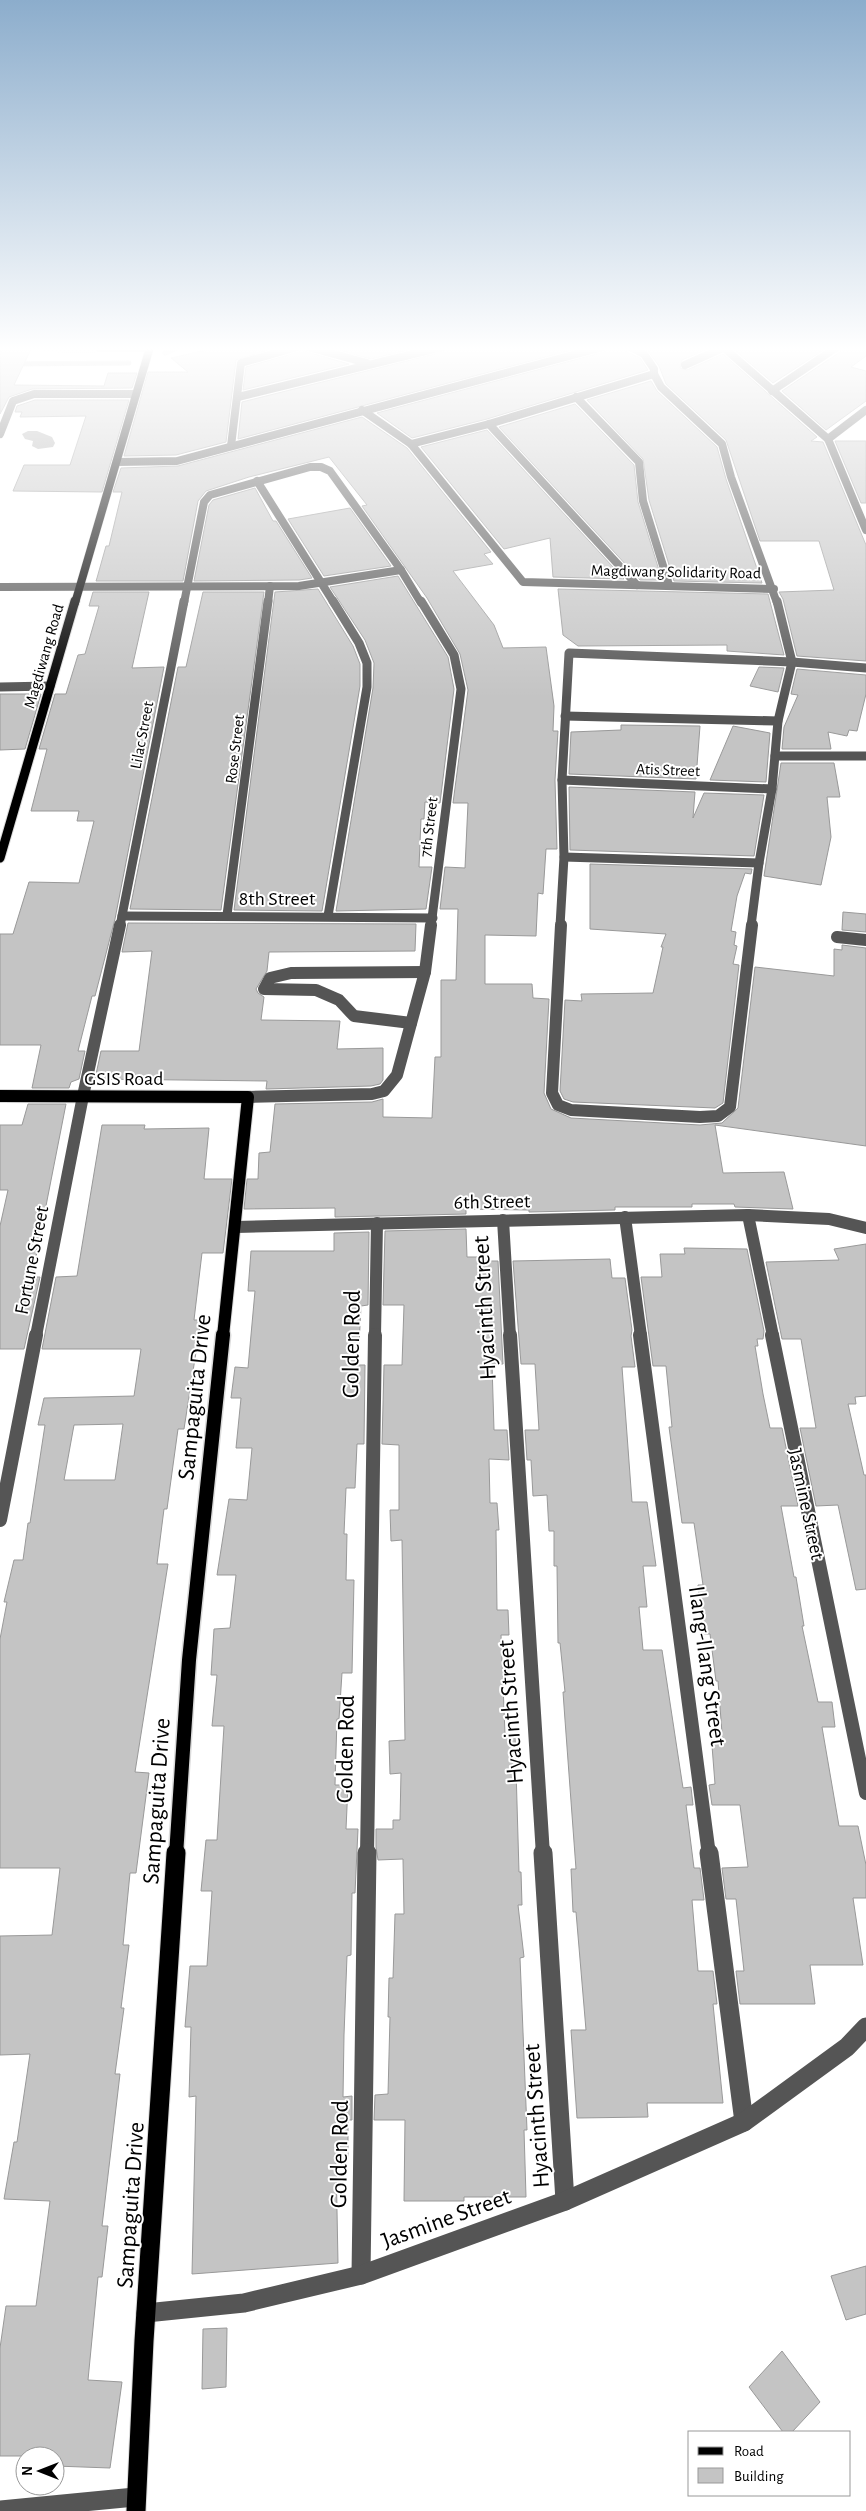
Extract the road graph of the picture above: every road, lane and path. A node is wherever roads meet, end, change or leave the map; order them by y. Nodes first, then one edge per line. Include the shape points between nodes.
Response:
1 (116, 464) edge
2 (427, 464) edge
3 (526, 464) edge
4 (639, 464) edge
5 (728, 464) edge
6 (839, 464) edge
7 (321, 467) joint
8 (257, 481) junction
9 (866, 530) edge
10 (401, 570) junction
11 (323, 584) junction
12 (636, 585) junction
13 (668, 585) junction
14 (187, 586) junction
15 (270, 586) junction
16 (0, 587) edge
17 (78, 587) junction
18 (774, 589) junction
19 (792, 660) junction
20 (866, 668) edge
21 (50, 686) junction
22 (0, 687) edge
23 (565, 716) junction
24 (778, 721) junction
25 (775, 756) junction
26 (866, 756) edge
27 (562, 780) junction
28 (772, 789) junction
29 (564, 857) junction
30 (0, 858) edge
31 (759, 863) junction
32 (122, 916) junction
33 (227, 916) junction
34 (328, 916) junction
35 (433, 918) junction
36 (837, 937) dead end
37 (866, 940) edge
38 (425, 972) junction
39 (411, 1023) junction
40 (0, 1096) edge
41 (83, 1096) junction
42 (248, 1097) junction
43 (748, 1215) junction
44 (625, 1217) junction
45 (503, 1220) junction
46 (377, 1223) junction
47 (236, 1227) junction
48 (866, 1228) edge
49 (0, 1520) edge
50 (866, 1792) edge
51 (866, 2027) edge
52 (744, 2122) junction
53 (565, 2201) junction
54 (361, 2275) junction
55 (146, 2313) junction
56 (136, 2504) edge
57 (0, 2510) edge

1 - 17 main road, Magdiwang Road
2 - 12 street, Magdiwang Solidarity Road via 523,582
3 - 12 street
4 - 13 street via 643,502
5 - 18 street, Magdiwang Solidarity Road
6 - 9 street
7 - 8 street, Lilac Street
7 - 10 street, 7th Street via 330,471
8 - 11 street
8 - 14 street, Lilac Street via 215,492 207,498
10 - 11 street
10 - 35 street, 7th Street via 454,655 461,689
11 - 15 street
11 - 34 street via 359,643 367,663 367,687
12 - 13 street, Magdiwang Solidarity Road
13 - 18 street, Magdiwang Solidarity Road
14 - 15 street
14 - 17 street
14 - 32 street, Lilac Street
15 - 33 street, Rose Street
16 - 17 street
17 - 21 main road, Magdiwang Road
18 - 19 street
19 - 20 street
19 - 23 street via 569,653
19 - 24 street
21 - 22 street
21 - 30 main road, Magdiwang Road
23 - 24 street
23 - 27 street
24 - 25 street
25 - 26 street
25 - 28 street
27 - 28 street, Atis Street
27 - 29 street
28 - 31 street
29 - 31 street
29 - 31 street via 552,1093 558,1104 571,1110 700,1118 718,1116 730,1107
32 - 33 street, 8th Street
32 - 41 street, Lilac Street
33 - 34 street, 8th Street
34 - 35 street, 8th Street
35 - 38 street, 7th Street
36 - 37 street
38 - 39 street, 7th Street
38 - 39 street via 291,973 270,978 264,989 316,990 339,1000 354,1016
39 - 42 street, 7th Street via 397,1075 384,1090 358,1095
40 - 41 main road, GSIS Road
41 - 42 main road, GSIS Road
41 - 49 street, Fortune Street
42 - 47 main road, Sampaguita Drive
43 - 44 street, 6th Street
43 - 48 street, 6th Street via 829,1219
43 - 50 street, Jasmine Street
44 - 45 street, 6th Street
44 - 52 street, Ilang-Ilang Street
45 - 46 street, 6th Street
45 - 53 street, Hyacinth Street
46 - 47 street, 6th Street
46 - 54 street, Golden Rod
47 - 55 main road, Sampaguita Drive via 189,1660
51 - 52 street, Jasmine Street via 847,2047
52 - 53 street, Jasmine Street
53 - 54 street, Jasmine Street
54 - 55 street, Jasmine Street via 244,2303
55 - 56 main road, Sampaguita Drive
56 - 57 street

